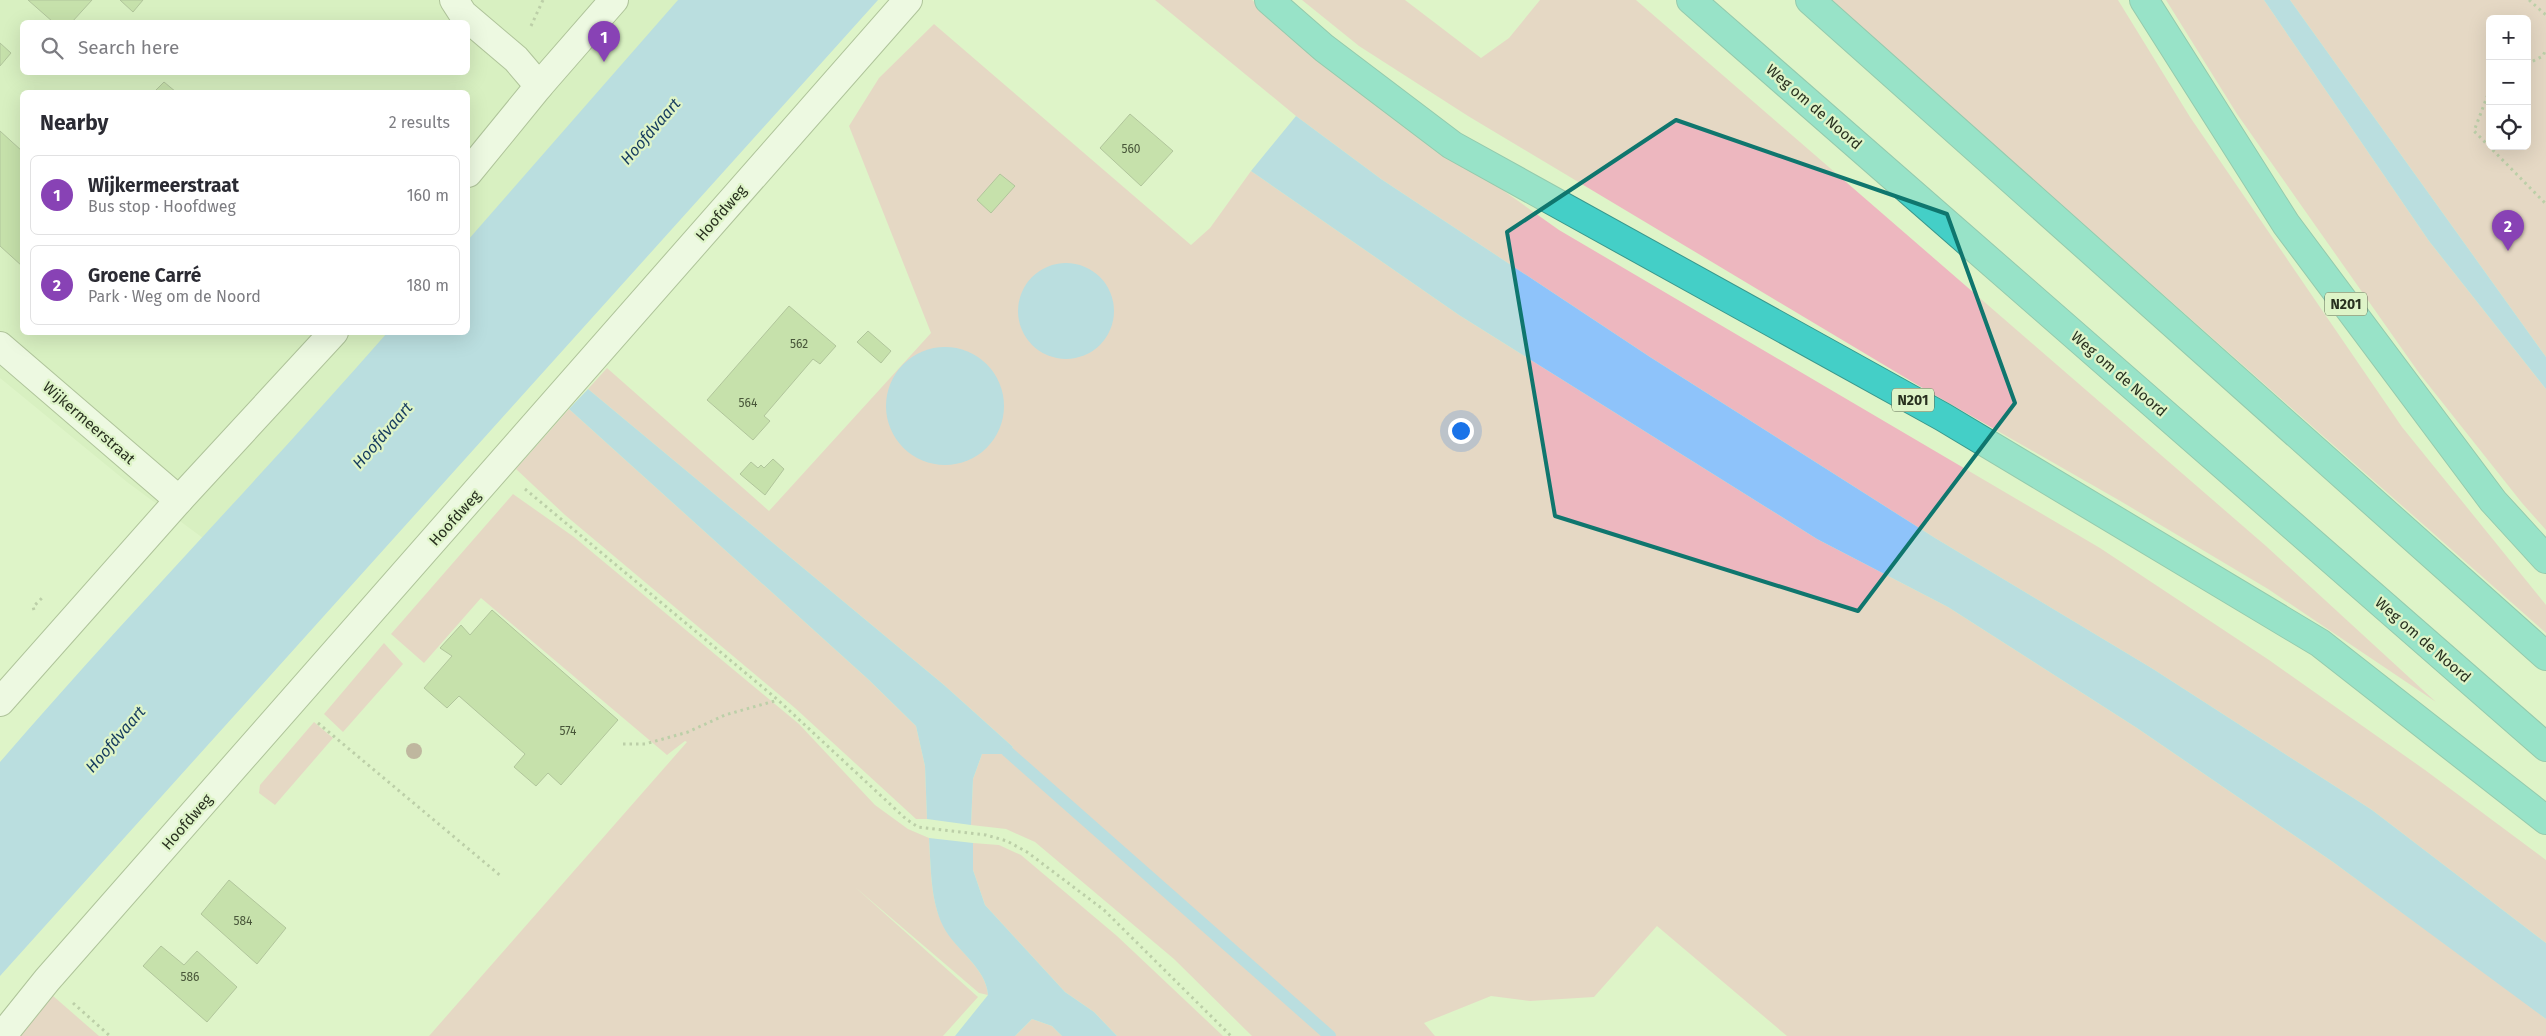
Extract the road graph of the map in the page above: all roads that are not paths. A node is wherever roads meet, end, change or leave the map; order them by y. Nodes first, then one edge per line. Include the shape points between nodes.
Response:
1 (454, 0) edge
2 (614, 0) edge
3 (908, 0) edge
4 (1269, 0) edge
5 (1691, 0) edge
6 (1810, 0) edge
7 (2144, 0) edge
8 (539, 86) junction
9 (470, 171) edge
10 (331, 335) edge
11 (0, 346) edge
12 (180, 500) junction
13 (2546, 559) edge
14 (2546, 656) edge
15 (0, 702) edge
16 (2546, 747) edge
17 (2546, 820) edge
18 (2, 1036) edge

1 - 8 street via 463,14 516,59
2 - 8 street
3 - 18 street, Hoofdweg via 47,980
4 - 17 highway, N201 via 1324,48 1452,145 1943,417 2320,644
5 - 16 highway, Weg om de Noord
6 - 14 highway
7 - 13 highway, N201 via 2286,224 2493,501
8 - 9 street
10 - 12 street
11 - 12 street, Wijkermeerstraat
12 - 15 street

